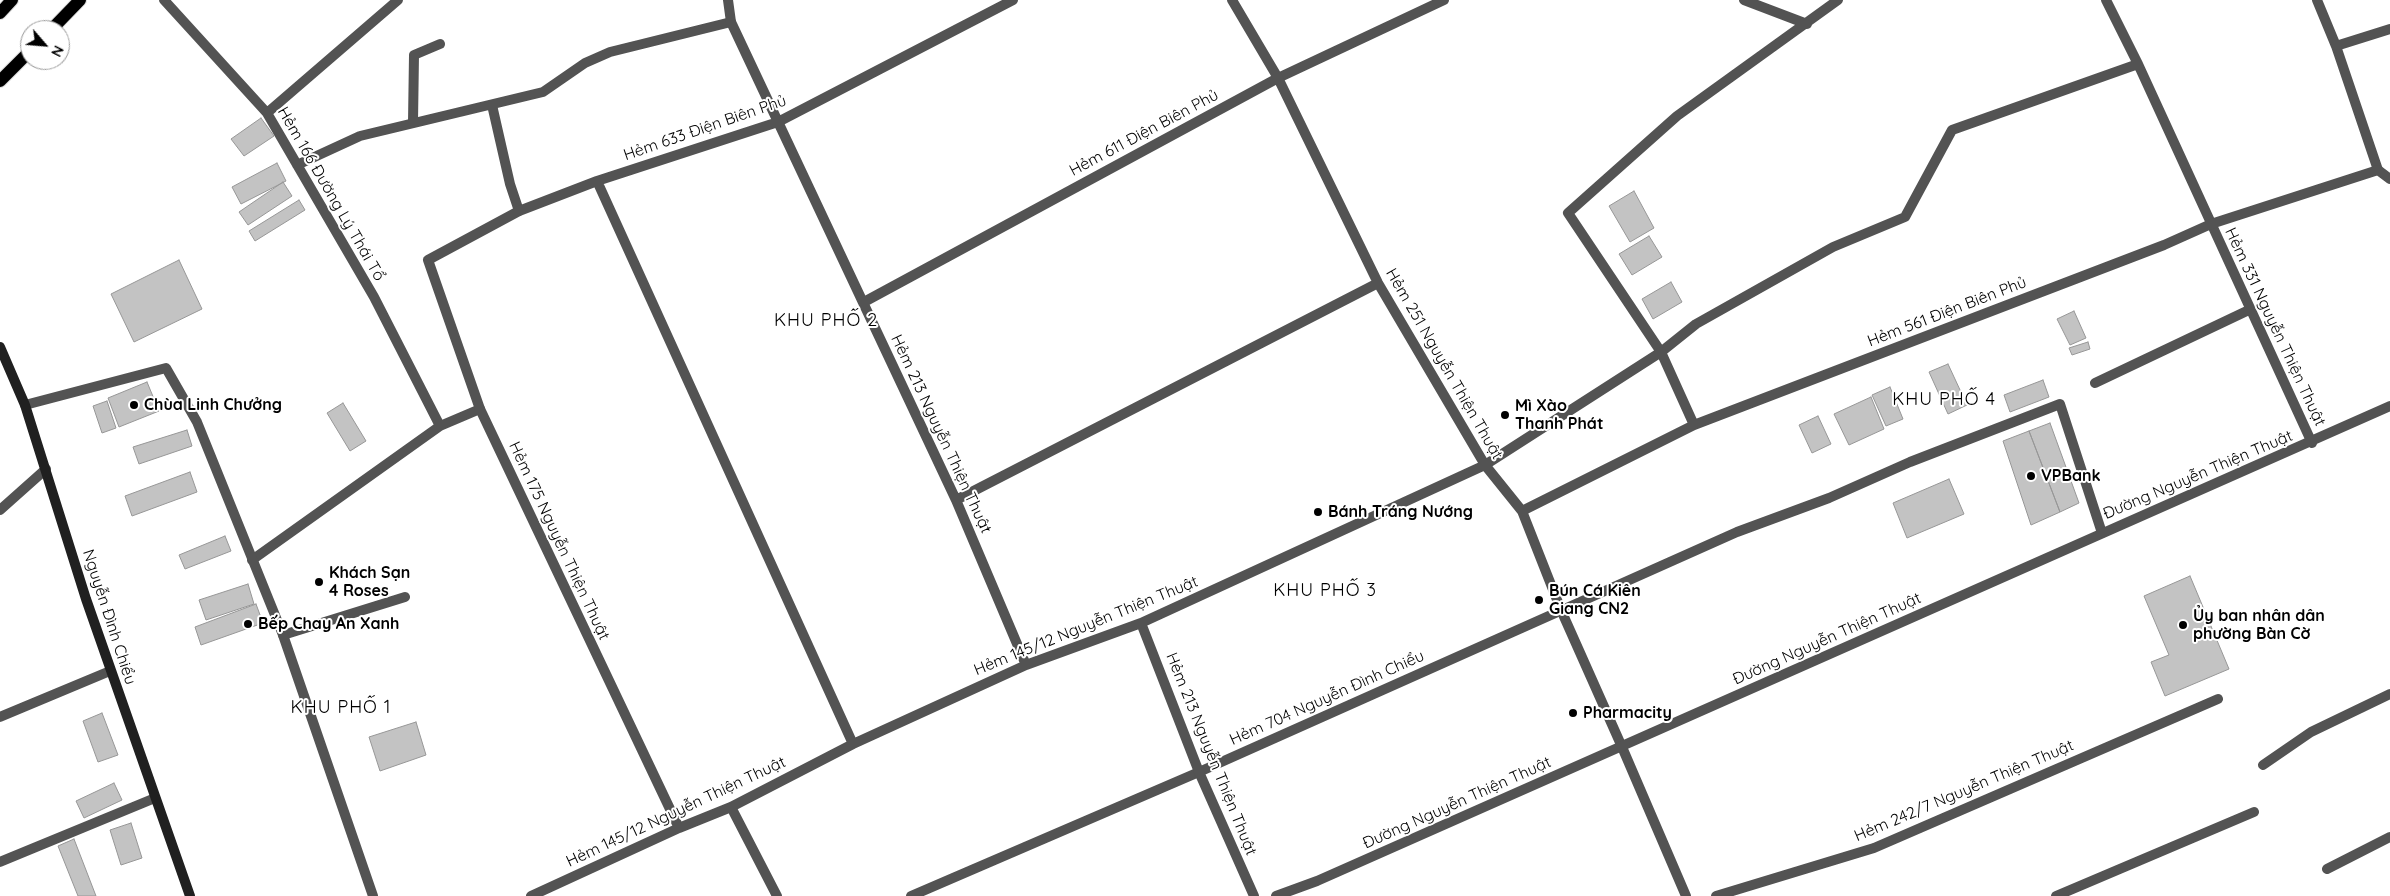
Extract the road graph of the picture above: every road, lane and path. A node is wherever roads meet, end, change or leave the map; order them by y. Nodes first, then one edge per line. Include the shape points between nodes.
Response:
1 (12, 0) edge
2 (80, 0) edge
3 (164, 0) edge
4 (398, 0) edge
5 (728, 0) edge
6 (1013, 0) edge
7 (1232, 0) edge
8 (1444, 0) edge
9 (1744, 0) edge
10 (1838, 0) edge
11 (2106, 0) edge
12 (2317, 0) edge
13 (0, 12) edge
14 (61, 20) edge
15 (731, 22) junction
16 (1807, 24) junction
17 (2390, 29) edge
18 (440, 44) dead end
19 (2336, 46) junction
20 (20, 61) edge
21 (2138, 64) junction
22 (1278, 78) junction
23 (0, 81) edge
24 (492, 106) junction
25 (267, 113) junction
26 (412, 122) junction
27 (778, 122) junction
28 (297, 165) junction
29 (2378, 170) junction
30 (2390, 179) edge
31 (597, 180) junction
32 (519, 211) junction
33 (2210, 224) junction
34 (428, 260) joint
35 (1378, 283) junction
36 (864, 302) junction
37 (2251, 309) junction
38 (1, 352) edge
39 (1661, 352) junction
40 (2096, 383) dead end
41 (25, 405) junction
42 (2390, 406) edge
43 (480, 409) junction
44 (1694, 425) junction
45 (440, 426) junction
46 (2312, 442) junction
47 (1485, 465) junction
48 (46, 469) junction
49 (956, 500) junction
50 (0, 510) edge
51 (1522, 511) junction
52 (2102, 533) junction
53 (252, 560) junction
54 (405, 598) dead end
55 (1561, 610) junction
56 (1141, 623) junction
57 (283, 635) junction
58 (1026, 664) junction
59 (110, 671) junction
60 (2390, 694) edge
61 (2218, 698) dead end
62 (0, 717) edge
63 (853, 744) junction
64 (1622, 747) junction
65 (2263, 764) dead end
66 (1200, 772) junction
67 (155, 798) junction
68 (731, 807) junction
69 (2254, 812) dead end
70 (679, 828) junction
71 (2390, 837) edge
72 (0, 862) edge
73 (2327, 869) dead end
74 (190, 896) edge
75 (373, 896) edge
76 (531, 896) edge
77 (777, 896) edge
78 (911, 896) edge
79 (1254, 896) edge
80 (1276, 896) edge
81 (1686, 896) edge
82 (1716, 896) edge
83 (2056, 896) edge

1 - 13 main road
2 - 14 main road
3 - 25 street, Hẻm 166 Đường Lý Thái Tổ
4 - 25 street
5 - 15 street, Hẻm 213 Nguyễn Thiện Thuật
6 - 27 street, Hẻm 633 Ðiện Biên Phủ
7 - 22 street, Hẻm 251 Nguyễn Thiện Thuật
8 - 22 street, Hẻm 611 Ðiện Biên Phủ
9 - 16 street
10 - 16 street
11 - 21 street, Hẻm 331 Nguyễn Thiện Thuật
12 - 19 street
15 - 24 street via 610,52 585,63 543,92
15 - 27 street, Hẻm 213 Nguyễn Thiện Thuật
16 - 39 street via 1677,116 1568,213
17 - 19 street
18 - 26 street via 414,55
19 - 29 street
20 - 23 main road
21 - 33 street, Hẻm 331 Nguyễn Thiện Thuật
21 - 39 street, Hẻm 145/12 Nguyễn Thiện Thuật via 1952,130 1905,217 1833,247 1696,324
22 - 35 street, Hẻm 251 Nguyễn Thiện Thuật
22 - 36 street, Hẻm 611 Ðiện Biên Phủ
24 - 26 street
24 - 32 street
25 - 28 street, Hẻm 166 Đường Lý Thái Tổ
26 - 28 street via 360,136
27 - 31 street, Hẻm 633 Ðiện Biên Phủ
27 - 36 street, Hẻm 213 Nguyễn Thiện Thuật
28 - 45 street, Hẻm 166 Đường Lý Thái Tổ via 374,297
29 - 30 street
29 - 33 street, Hẻm 561 Ðiện Biên Phủ
31 - 32 street, Hẻm 633 Ðiện Biên Phủ
31 - 63 street
32 - 34 street, Hẻm 633 Ðiện Biên Phủ
33 - 37 street, Hẻm 331 Nguyễn Thiện Thuật
33 - 44 street, Hẻm 561 Ðiện Biên Phủ via 2164,245
34 - 43 street, Hẻm 175 Nguyễn Thiện Thuật
35 - 47 street, Hẻm 251 Nguyễn Thiện Thuật
35 - 49 street
36 - 49 street, Hẻm 213 Nguyễn Thiện Thuật
37 - 40 street
37 - 46 street, Hẻm 331 Nguyễn Thiện Thuật
38 - 41 main road, Nguyễn Đình Chiểu
39 - 44 street
39 - 47 street, Hẻm 145/12 Nguyễn Thiện Thuật
41 - 48 main road, Nguyễn Đình Chiểu
41 - 53 street via 166,368 197,422
42 - 46 street, Đường Nguyễn Thiện Thuật
43 - 45 street
43 - 70 street, Hẻm 175 Nguyễn Thiện Thuật
44 - 51 street, Hẻm 561 Ðiện Biên Phủ
45 - 53 street
46 - 52 street, Đường Nguyễn Thiện Thuật
47 - 51 street, Hẻm 251 Nguyễn Thiện Thuật
47 - 56 street, Hẻm 145/12 Nguyễn Thiện Thuật
48 - 50 street
48 - 59 main road, Nguyễn Đình Chiểu
49 - 58 street, Hẻm 213 Nguyễn Thiện Thuật
51 - 55 street, Hẻm 251 Nguyễn Thiện Thuật
52 - 55 street, Hẻm 704 Nguyễn Đình Chiểu via 2060,404 1737,532
52 - 64 street, Đường Nguyễn Thiện Thuật
53 - 57 street
54 - 57 street
55 - 64 street, Hẻm 251 Nguyễn Thiện Thuật
55 - 66 street, Hẻm 704 Nguyễn Đình Chiểu
56 - 58 street, Hẻm 145/12 Nguyễn Thiện Thuật
56 - 66 street, Hẻm 213 Nguyễn Thiện Thuật
57 - 75 street
58 - 63 street, Hẻm 145/12 Nguyễn Thiện Thuật
59 - 62 street
59 - 67 main road, Nguyễn Đình Chiểu
60 - 65 street via 2311,732
61 - 82 street, Hẻm 242/7 Nguyễn Thiện Thuật via 1874,848
63 - 68 street, Hẻm 145/12 Nguyễn Thiện Thuật
64 - 80 street, Đường Nguyễn Thiện Thuật
64 - 81 street, Hẻm 251 Nguyễn Thiện Thuật
66 - 78 street, Hẻm 704 Nguyễn Đình Chiểu
66 - 79 street, Hẻm 213 Nguyễn Thiện Thuật
67 - 72 street
67 - 74 main road, Nguyễn Đình Chiểu
68 - 70 street, Hẻm 145/12 Nguyễn Thiện Thuật
68 - 77 street
69 - 83 street
70 - 76 street, Hẻm 145/12 Nguyễn Thiện Thuật
71 - 73 street

